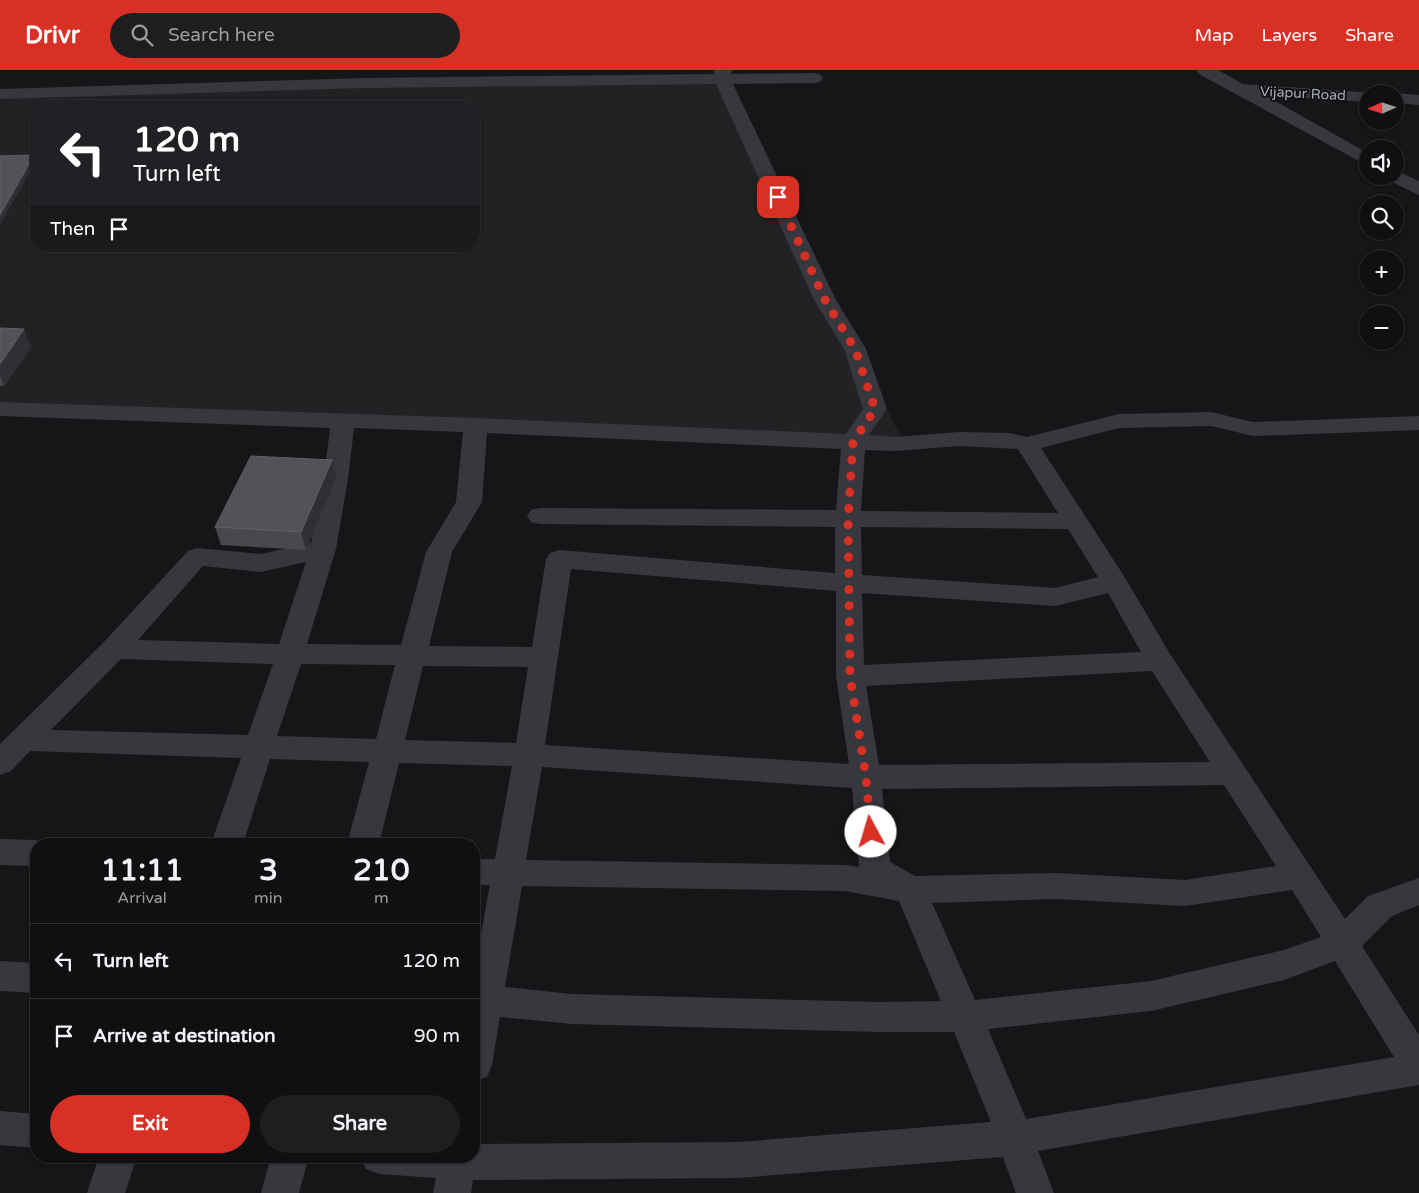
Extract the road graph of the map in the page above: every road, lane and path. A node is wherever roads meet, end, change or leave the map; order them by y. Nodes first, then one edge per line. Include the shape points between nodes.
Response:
1 (188, 70) edge
2 (1205, 70) edge
3 (722, 74) edge
4 (367, 76) edge
5 (814, 78) dead end
6 (180, 88) junction
7 (1238, 89) junction
8 (0, 94) edge
9 (1359, 96) edge
10 (1404, 99) edge
11 (1419, 100) edge
12 (1359, 156) edge
13 (1404, 181) edge
14 (1419, 190) edge
15 (0, 409) edge
16 (343, 421) junction
17 (1419, 423) edge
18 (476, 425) junction
19 (853, 442) junction
20 (1027, 444) junction
21 (540, 516) dead end
22 (848, 519) junction
23 (1076, 521) junction
24 (323, 548) junction
25 (1115, 582) junction
26 (849, 583) junction
27 (114, 649) junction
28 (290, 654) junction
29 (413, 656) junction
30 (544, 657) junction
31 (1160, 661) junction
32 (850, 676) junction
33 (22, 740) junction
34 (259, 748) junction
35 (388, 751) junction
36 (529, 755) junction
37 (0, 763) edge
38 (1233, 773) junction
39 (866, 777) junction
40 (229, 838) edge
41 (366, 838) edge
42 (0, 852) edge
43 (30, 853) edge
44 (480, 872) edge
45 (508, 874) junction
46 (1300, 876) junction
47 (910, 890) junction
48 (1419, 891) edge
49 (1342, 944) junction
50 (0, 976) edge
51 (30, 978) edge
52 (480, 996) edge
53 (480, 1000) edge
54 (965, 1016) junction
55 (1419, 1067) edge
56 (0, 1128) edge
57 (30, 1130) edge
58 (1015, 1138) junction
59 (116, 1163) edge
60 (288, 1163) edge
61 (418, 1163) edge
62 (456, 1170) edge
63 (106, 1193) edge
64 (280, 1193) edge
65 (1035, 1193) edge

1 - 6 street
2 - 7 street
3 - 4 street
3 - 5 street
3 - 19 street via 825,300 855,349 875,409
4 - 6 street
6 - 8 street
7 - 9 street, Vijapur Road
7 - 12 street
10 - 11 street
13 - 14 street
15 - 16 street
16 - 18 street
16 - 24 street
17 - 20 street via 1253,430 1211,418 1119,422
18 - 19 street
18 - 29 street via 469,502 439,552
19 - 20 street via 894,444 960,439 1010,440
19 - 22 street
20 - 23 street
21 - 22 street
22 - 23 street
22 - 26 street
23 - 25 street
24 - 27 street via 261,564 197,557
24 - 28 street
25 - 26 street via 1055,597
25 - 31 street
26 - 30 street via 559,559
26 - 32 street
27 - 28 street
27 - 33 street
28 - 29 street
28 - 34 street
29 - 30 street
29 - 35 street
30 - 36 street
31 - 32 street
31 - 38 street
32 - 39 street
33 - 34 street
33 - 37 street
34 - 35 street
34 - 40 street
35 - 36 street
35 - 41 street
36 - 39 street
36 - 45 street
38 - 39 street
38 - 46 street
39 - 47 street via 875,869
42 - 43 street
44 - 45 street
45 - 47 street via 845,878
45 - 52 street
46 - 47 street via 1185,893 1057,886
46 - 49 street
47 - 54 street
48 - 49 street via 1380,906
49 - 54 street via 1284,965 1151,996
49 - 55 street
50 - 51 street
53 - 54 street via 572,1009 881,1018
54 - 58 street
55 - 58 street
56 - 57 street
58 - 62 street via 738,1160
58 - 65 street
59 - 63 street
60 - 64 street
61 - 62 street

